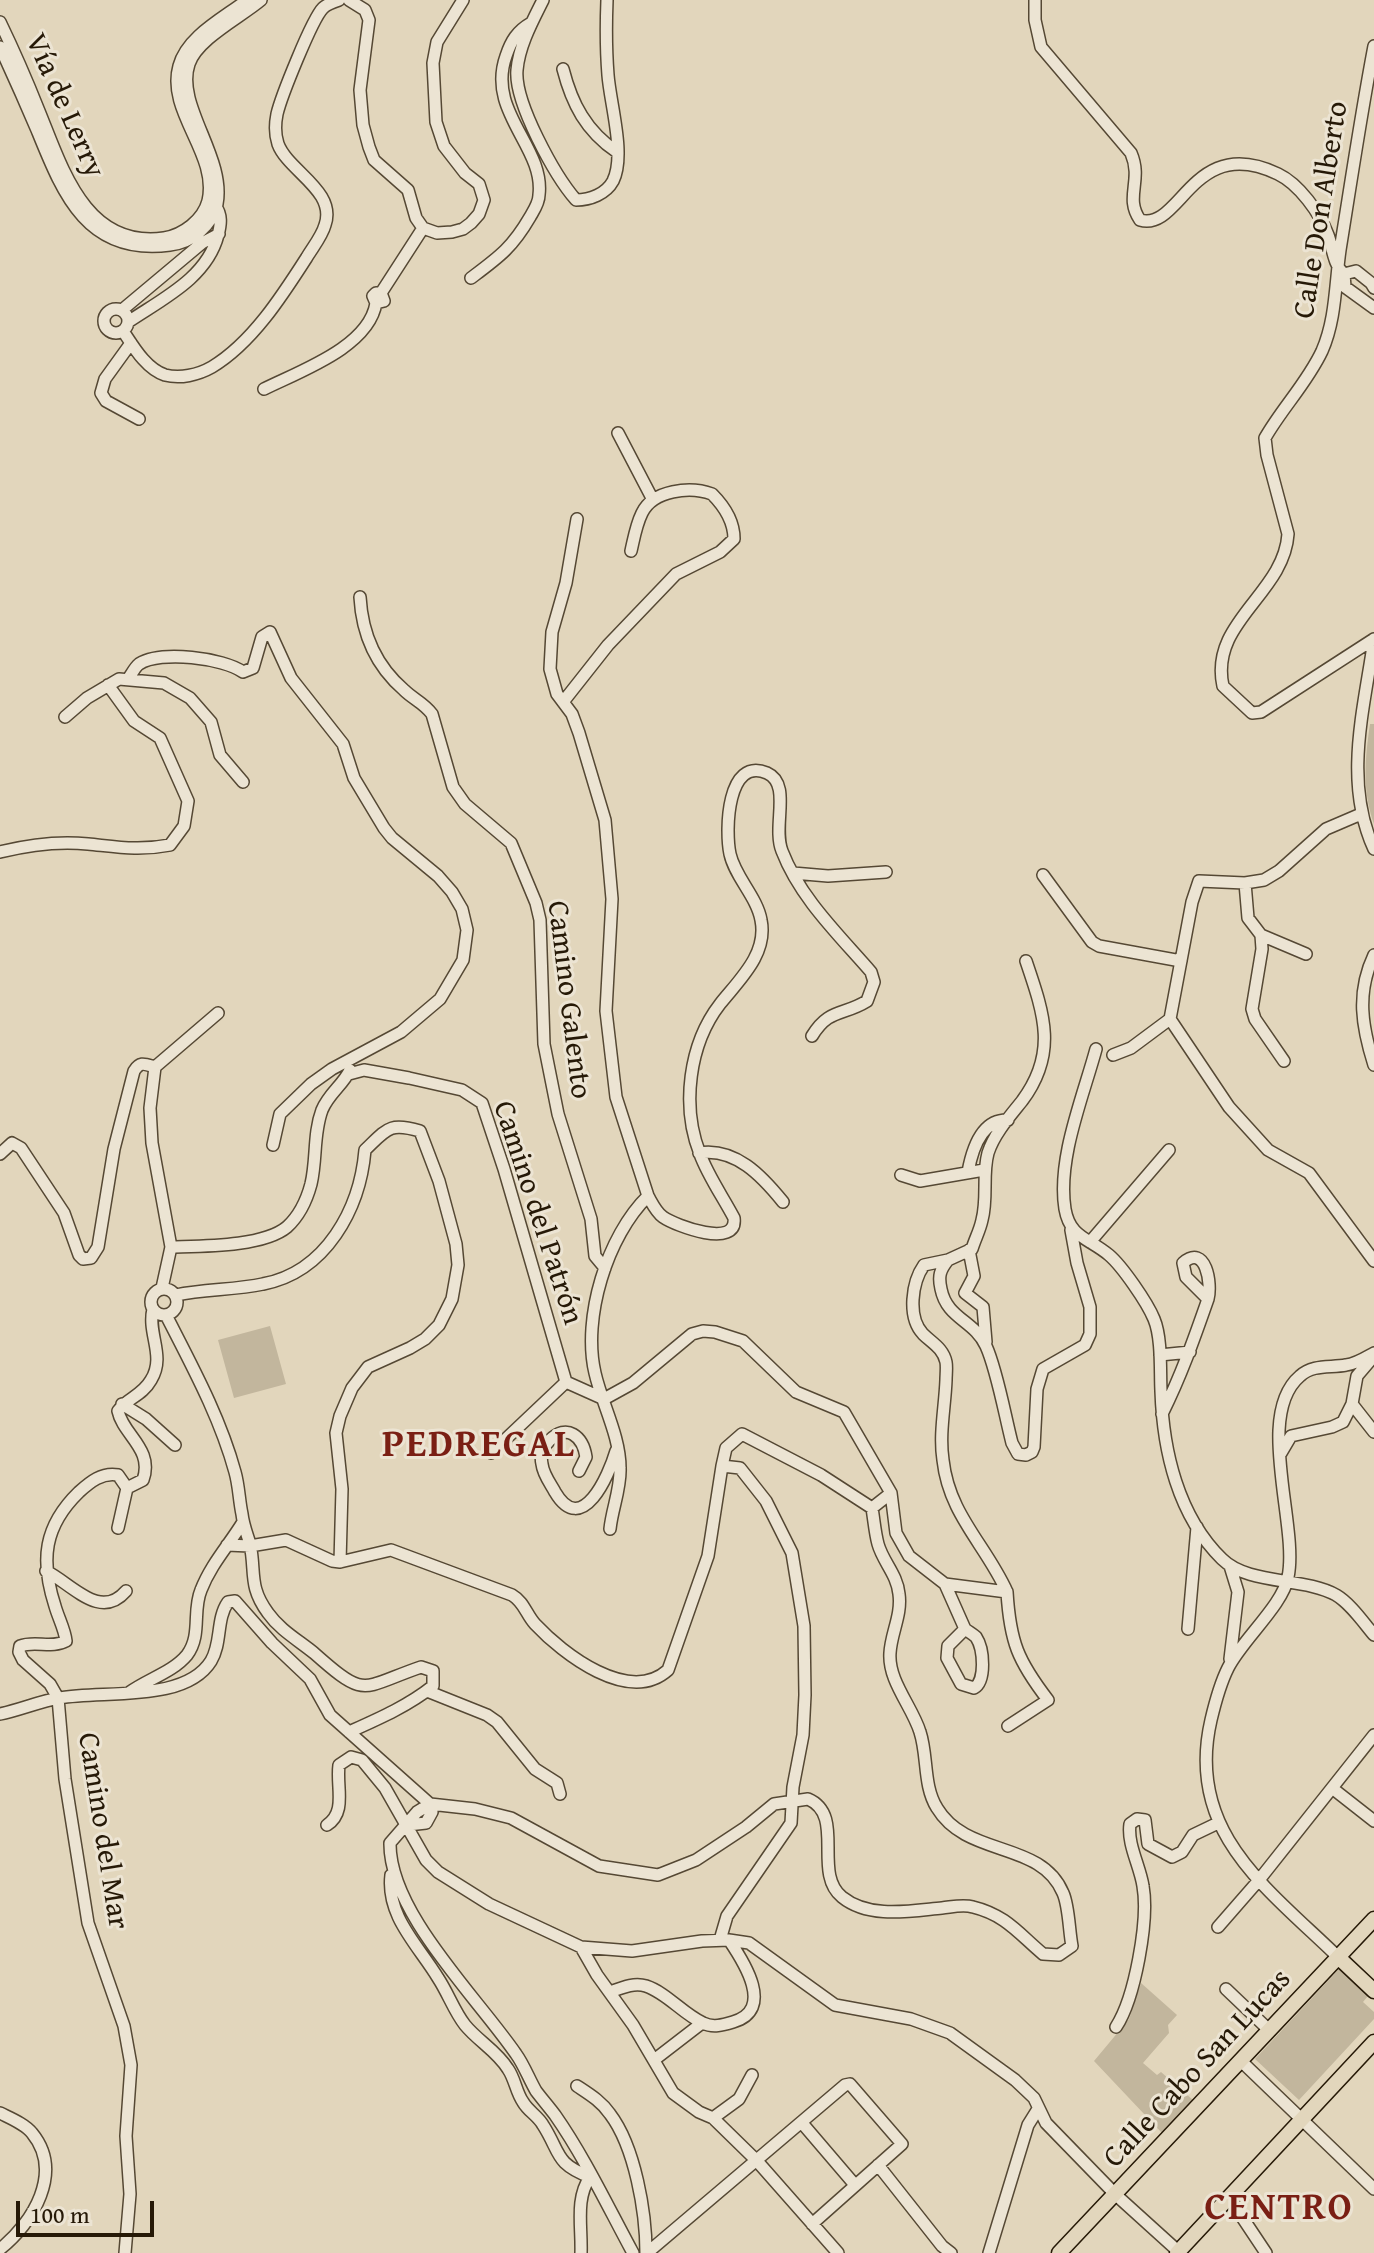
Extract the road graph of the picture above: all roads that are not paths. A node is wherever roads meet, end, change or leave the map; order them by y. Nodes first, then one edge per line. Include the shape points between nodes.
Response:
1 (247, 0) edge
2 (261, 0) edge
3 (339, 0) edge
4 (349, 0) edge
5 (463, 0) edge
6 (543, 0) edge
7 (607, 0) edge
8 (1035, 0) edge
9 (0, 22) edge
10 (531, 23) junction
11 (1374, 46) edge
12 (0, 47) edge
13 (185, 61) junction
14 (563, 69) dead end
15 (617, 152) junction
16 (212, 204) junction
17 (96, 224) junction
18 (423, 228) junction
19 (219, 234) junction
20 (1341, 271) junction
21 (471, 278) dead end
22 (1374, 288) edge
23 (1374, 308) edge
24 (122, 310) junction
25 (126, 326) junction
26 (131, 343) junction
27 (264, 389) dead end
28 (139, 419) dead end
29 (618, 433) dead end
30 (653, 500) junction
31 (577, 519) dead end
32 (631, 551) dead end
33 (360, 597) dead end
34 (1374, 639) edge
35 (128, 679) junction
36 (108, 685) junction
37 (563, 702) junction
38 (65, 717) dead end
39 (243, 782) dead end
40 (1361, 814) junction
41 (1374, 849) edge
42 (0, 852) edge
43 (886, 872) dead end
44 (793, 873) junction
45 (1043, 875) dead end
46 (1245, 883) junction
47 (1261, 935) junction
48 (1306, 954) dead end
49 (1374, 955) edge
50 (1026, 961) dead end
51 (1181, 961) junction
52 (218, 1013) dead end
53 (1170, 1019) junction
54 (812, 1036) dead end
55 (1096, 1049) dead end
56 (1113, 1055) dead end
57 (354, 1058) junction
58 (1284, 1061) dead end
59 (1374, 1065) edge
60 (155, 1067) junction
61 (349, 1074) junction
62 (1008, 1120) junction
63 (273, 1145) dead end
64 (1169, 1150) dead end
65 (699, 1153) junction
66 (0, 1154) edge
67 (984, 1170) junction
68 (968, 1172) junction
69 (901, 1175) dead end
70 (648, 1196) junction
71 (783, 1202) dead end
72 (1071, 1230) junction
73 (1090, 1242) junction
74 (171, 1247) junction
75 (969, 1250) junction
76 (948, 1260) junction
77 (1374, 1261) edge
78 (605, 1268) junction
79 (162, 1288) junction
80 (176, 1295) junction
81 (1208, 1299) dead end
82 (153, 1309) junction
83 (166, 1315) junction
84 (987, 1347) junction
85 (1190, 1352) junction
86 (1374, 1354) edge
87 (1160, 1355) junction
88 (566, 1382) junction
89 (604, 1399) junction
90 (122, 1404) junction
91 (1352, 1404) junction
92 (1161, 1415) junction
93 (1374, 1432) edge
94 (175, 1445) dead end
95 (618, 1447) junction
96 (491, 1453) dead end
97 (1280, 1454) junction
98 (722, 1466) junction
99 (579, 1471) dead end
100 (127, 1488) junction
101 (891, 1493) junction
102 (872, 1508) junction
103 (243, 1522) junction
104 (1197, 1526) junction
105 (118, 1528) dead end
106 (610, 1529) dead end
107 (227, 1545) junction
108 (250, 1546) junction
109 (340, 1562) junction
110 (1230, 1566) junction
111 (46, 1571) junction
112 (1288, 1581) junction
113 (945, 1584) junction
114 (126, 1591) dead end
115 (1007, 1592) junction
116 (965, 1629) junction
117 (1188, 1629) dead end
118 (1374, 1635) edge
119 (1228, 1669) junction
120 (427, 1691) junction
121 (130, 1692) junction
122 (58, 1698) junction
123 (0, 1714) edge
124 (1008, 1726) dead end
125 (349, 1732) junction
126 (1374, 1735) edge
127 (1332, 1788) junction
128 (560, 1794) dead end
129 (791, 1802) junction
130 (430, 1804) junction
131 (1374, 1821) edge
132 (1218, 1823) junction
133 (327, 1825) dead end
134 (408, 1825) junction
135 (392, 1871) junction
136 (1259, 1880) junction
137 (1374, 1919) edge
138 (1218, 1927) dead end
139 (725, 1940) junction
140 (581, 1947) junction
141 (1338, 1957) junction
142 (1226, 1989) dead end
143 (1374, 1991) edge
144 (610, 1992) junction
145 (702, 2023) junction
146 (1116, 2027) dead end
147 (1269, 2030) junction
148 (1374, 2042) edge
149 (654, 2060) junction
150 (1241, 2061) junction
151 (752, 2075) dead end
152 (577, 2086) dead end
153 (1038, 2109) junction
154 (0, 2113) edge
155 (713, 2118) junction
156 (1303, 2120) junction
157 (802, 2123) junction
158 (757, 2161) junction
159 (878, 2165) junction
160 (590, 2177) junction
161 (855, 2185) junction
162 (1374, 2189) edge
163 (1116, 2195) junction
164 (1230, 2199) junction
165 (812, 2224) junction
166 (0, 2249) edge
167 (1178, 2252) edge
168 (125, 2253) edge
169 (581, 2253) edge
170 (633, 2253) edge
171 (646, 2253) edge
172 (838, 2253) edge
173 (951, 2253) edge
174 (989, 2253) edge
175 (1059, 2253) edge
176 (1266, 2253) edge

1 - 13 street via 193,42
2 - 13 street
3 - 26 street via 325,6 314,22 276,117 279,146 323,202 327,218 320,235 272,308 210,368 192,375 165,375
4 - 18 street via 365,10 369,20 360,90 369,147 374,160 406,187
5 - 18 street via 437,42 436,122 444,146 479,184 484,200 479,214 463,229 444,233
6 - 10 street
7 - 15 street via 608,77
8 - 20 street via 1041,47 1131,153 1137,174 1132,199 1140,220 1160,218 1212,169 1227,164 1255,167 1287,180 1311,205
9 - 17 street, Vía de Lerry via 65,174
10 - 15 street via 517,68 521,103 575,203 597,196 612,183
10 - 21 street via 513,38 501,74 510,115 538,172 538,203 507,251
11 - 20 street, Calle Don Alberto
12 - 17 street, Vía de Lerry via 60,184 72,205
13 - 16 street via 187,90 216,173
14 - 15 street via 583,120
16 - 17 street, Vía de Lerry via 204,227 181,244 135,245 110,237
16 - 19 street via 221,221
18 - 27 street via 378,298 369,325 342,349
19 - 24 street
19 - 25 street via 212,254 189,280
20 - 22 street via 1356,271
20 - 23 street via 1345,287
20 - 34 street, Calle Don Alberto via 1322,352 1265,438 1288,534 1272,580 1227,637 1220,662 1223,686 1252,713 1261,712
24 - 25 street
24 - 25 street via 108,312 104,323 111,332
25 - 26 street
26 - 28 street via 101,393
29 - 30 street
30 - 32 street via 641,514
30 - 37 street via 688,489 712,494 724,509 734,539 676,574
31 - 37 street via 550,654 553,686
33 - 78 street, Camino Galento via 377,659 432,714 453,787 511,843 536,903 547,1058 558,1114 591,1219 595,1256
34 - 40 street via 1357,754
35 - 36 street
35 - 39 street via 164,683 190,698 211,722 220,755
35 - 57 street via 140,664 167,657 190,657 243,672 253,668 262,637 270,632 291,678 343,744 354,778 384,828 452,892 465,919 467,945 440,999 401,1032
36 - 38 street
36 - 42 street via 134,721 160,738 188,801 184,826 170,845 146,850 73,844
37 - 70 street via 584,746 605,820 612,899 606,1011 616,1097
40 - 41 street
40 - 46 street via 1326,829 1264,880
43 - 44 street
44 - 54 street via 874,982 867,1001 831,1014
44 - 65 street via 778,838 779,784 770,774 744,772 736,781 728,829 730,856 761,919 761,937 756,957 718,1007 693,1057 691,1108
45 - 51 street via 1092,942
46 - 47 street via 1246,911
46 - 51 street via 1199,881
47 - 48 street
47 - 58 street via 1252,1009
49 - 59 street via 1361,1001
50 - 62 street via 1039,1000 1044,1060 1032,1088
51 - 53 street
52 - 60 street
53 - 56 street
53 - 77 street via 1229,1107 1268,1150 1309,1173
55 - 72 street via 1065,1163 1064,1204
57 - 61 street
57 - 63 street via 286,1106
60 - 66 street via 143,1063 134,1071 98,1247 91,1258 79,1255 64,1213 21,1148 12,1143
60 - 74 street via 152,1143
61 - 74 street via 328,1097 304,1204 286,1228 237,1242
61 - 88 street, Camino del Patrón via 364,1070 409,1078 462,1090 482,1103
62 - 67 street via 992,1143
62 - 68 street via 989,1125 973,1147
64 - 73 street
65 - 70 street via 734,1218 733,1229 714,1234 696,1230 664,1217
65 - 71 street via 728,1154
67 - 68 street
67 - 75 street via 983,1218
68 - 69 street via 920,1181
70 - 78 street via 626,1222
72 - 73 street
72 - 84 street via 1090,1307 1090,1334 1078,1351 1043,1369 1034,1447 1026,1455 1018,1454 1012,1443
73 - 87 street via 1110,1255 1136,1289 1155,1320
74 - 79 street
75 - 76 street
75 - 84 street via 974,1276 965,1293 983,1307
76 - 84 street via 940,1270 945,1304
76 - 115 street via 924,1265 913,1303 921,1333 938,1346 946,1361 942,1460 948,1487 958,1514
78 - 89 street via 591,1342
79 - 80 street
79 - 82 street via 152,1296
80 - 83 street via 177,1308
80 - 109 street via 293,1275 339,1231 363,1177 365,1150 400,1125 420,1131 456,1244 452,1299 425,1339 368,1367 340,1416
81 - 85 street
82 - 83 street
82 - 90 street via 158,1365 140,1395
83 - 103 street via 202,1385 235,1469
85 - 87 street
85 - 92 street
86 - 91 street via 1357,1376
86 - 97 street via 1351,1365 1300,1375 1283,1409
87 - 92 street
88 - 89 street
88 - 96 street
89 - 95 street
89 - 101 street via 627,1388 692,1334 715,1332 743,1341 796,1392 844,1412
90 - 94 street
90 - 100 street via 120,1418 138,1442 146,1472 143,1480
91 - 93 street
91 - 97 street via 1343,1422 1291,1436
92 - 104 street via 1176,1485
95 - 99 street via 598,1493 571,1508 544,1473 542,1451 548,1442 566,1432 580,1438 586,1457
95 - 106 street via 619,1482
97 - 112 street
98 - 102 street via 726,1448 742,1434
98 - 109 street via 708,1556 668,1670 658,1679 605,1677 543,1632 512,1595 400,1552 379,1551
98 - 129 street via 740,1468 766,1501 792,1553 804,1626 805,1695
100 - 105 street
100 - 111 street via 120,1477 105,1475 64,1507 47,1547
101 - 102 street
101 - 113 street via 896,1533 909,1556
102 - 129 street via 878,1547 896,1577 900,1596 891,1667 921,1734 935,1806 967,1838 1038,1863 1058,1881 1072,1946 1059,1955 1043,1954 1012,1925 971,1906 874,1912 852,1904 838,1895 827,1868 821,1809 808,1799
103 - 107 street
103 - 108 street
104 - 110 street
104 - 117 street
107 - 108 street
107 - 121 street via 199,1593 196,1631 185,1657
108 - 109 street via 286,1540
108 - 120 street via 252,1578 269,1615 335,1674 370,1686 427,1667 435,1679
110 - 112 street
110 - 119 street via 1238,1592
111 - 114 street via 95,1601 118,1601
111 - 122 street via 66,1641 28,1643 19,1652
112 - 118 street via 1339,1596
112 - 119 street
113 - 115 street
113 - 116 street
115 - 124 street via 1015,1649 1048,1700
116 - 116 street via 948,1646 947,1658 961,1684 974,1688 982,1680 979,1645
119 - 132 street via 1212,1715 1205,1764
120 - 125 street
120 - 128 street via 497,1722 535,1769 557,1783
121 - 122 street, Camino del Mar
121 - 125 street, Camino del Mar via 143,1695 195,1677 211,1661 224,1608 235,1601 300,1667 330,1715
122 - 123 street, Camino del Mar
122 - 168 street, Camino del Mar via 88,1923 124,2026 131,2065
125 - 130 street
126 - 127 street
127 - 131 street
127 - 136 street
129 - 130 street via 774,1804 696,1860 658,1875 599,1866 511,1818
129 - 139 street via 791,1823 727,1916
130 - 134 street
132 - 136 street
132 - 146 street via 1193,1835 1172,1857 1147,1843 1145,1820 1130,1824 1144,1907 1133,1987
133 - 134 street via 340,1810 339,1765 351,1757 368,1766
134 - 135 street via 390,1843
134 - 140 street via 426,1860 460,1888
135 - 160 street via 417,1922 517,2055
135 - 160 street via 392,1904 457,2013 510,2072 555,2152
136 - 138 street
136 - 141 street
137 - 141 main road, Calle Cabo San Lucas
139 - 140 street via 632,1951
139 - 145 street via 748,1969 754,2000 739,2021
139 - 153 street via 749,1943 835,2005 911,2019 950,2033 1009,2074
140 - 144 street
141 - 143 main road
141 - 147 main road, Calle Cabo San Lucas
142 - 147 street
144 - 145 street via 646,1986
144 - 149 street
145 - 149 street
147 - 150 main road, Calle Cabo San Lucas
148 - 156 main road
149 - 155 street via 673,2093
150 - 156 street
150 - 163 main road, Calle Cabo San Lucas
151 - 155 street via 739,2099
152 - 171 street via 612,2116 625,2142 642,2207
153 - 163 street
153 - 174 street via 1028,2125
154 - 166 street via 32,2133 46,2167 42,2194
155 - 158 street
156 - 162 street
156 - 164 main road
157 - 158 street
157 - 159 street via 850,2084 900,2141 900,2148
157 - 161 street
158 - 165 street
158 - 171 street
159 - 161 street
159 - 173 street
160 - 169 street via 581,2190
160 - 170 street
161 - 165 street
163 - 167 street
163 - 175 main road, Calle Cabo San Lucas
164 - 167 main road
164 - 176 street
165 - 172 street

